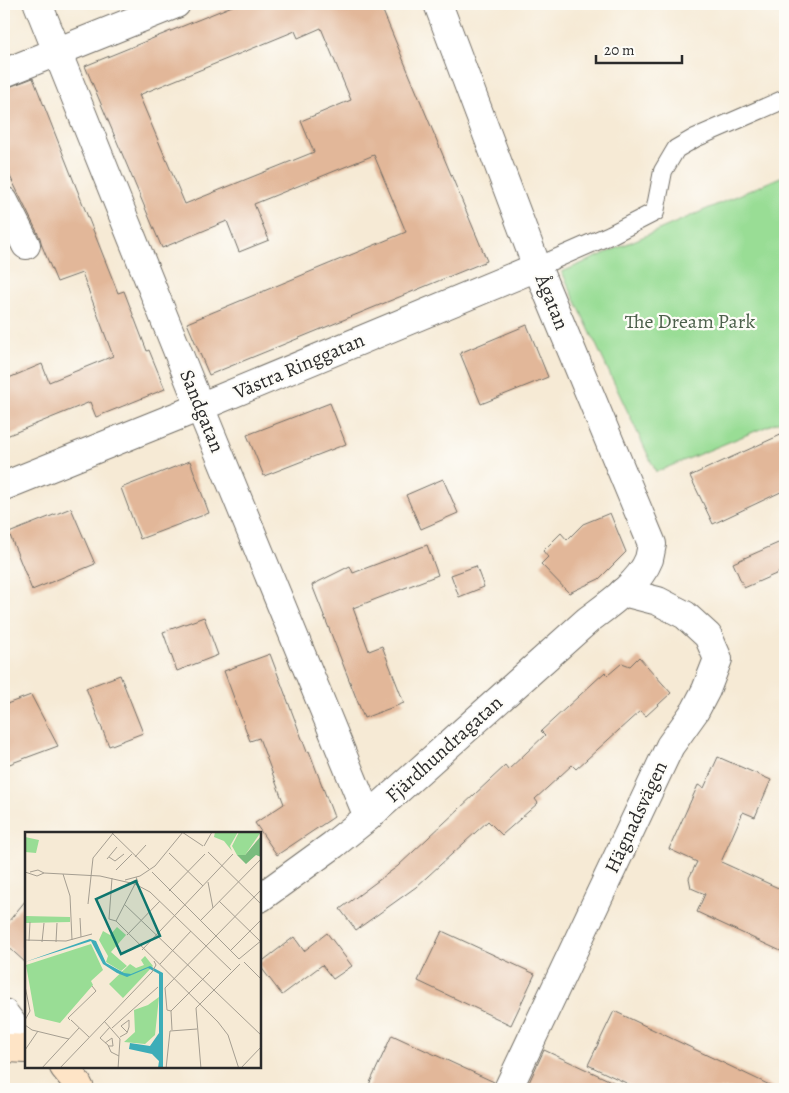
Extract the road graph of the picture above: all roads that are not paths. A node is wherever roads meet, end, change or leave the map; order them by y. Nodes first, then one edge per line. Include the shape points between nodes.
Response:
1 (38, 4) edge
2 (176, 4) edge
3 (438, 4) edge
4 (58, 52) junction
5 (4, 74) edge
6 (785, 99) edge
7 (4, 201) edge
8 (26, 245) dead end
9 (537, 267) junction
10 (200, 407) junction
11 (4, 486) edge
12 (623, 592) junction
13 (368, 817) junction
14 (261, 897) edge
15 (4, 1013) edge
16 (25, 1041) edge
17 (25, 1049) edge
18 (4, 1050) edge
19 (508, 1089) edge

1 - 4 street, Sandgatan
2 - 4 street
3 - 9 street, Ågatan
4 - 5 street
4 - 10 street, Sandgatan
6 - 9 lane via 676,149 663,171 655,212 610,236
7 - 8 street
9 - 10 street, Västra Ringgatan
9 - 12 street, Ågatan via 652,544 648,560
10 - 11 street, Västra Ringgatan
10 - 13 street, Sandgatan
12 - 13 street, Fjärdhundragatan
12 - 19 street, Hägnadsvägen via 658,601 685,615 708,636 718,659 702,697 670,746
13 - 14 street, Fjärdhundragatan
15 - 16 street
17 - 18 main road

